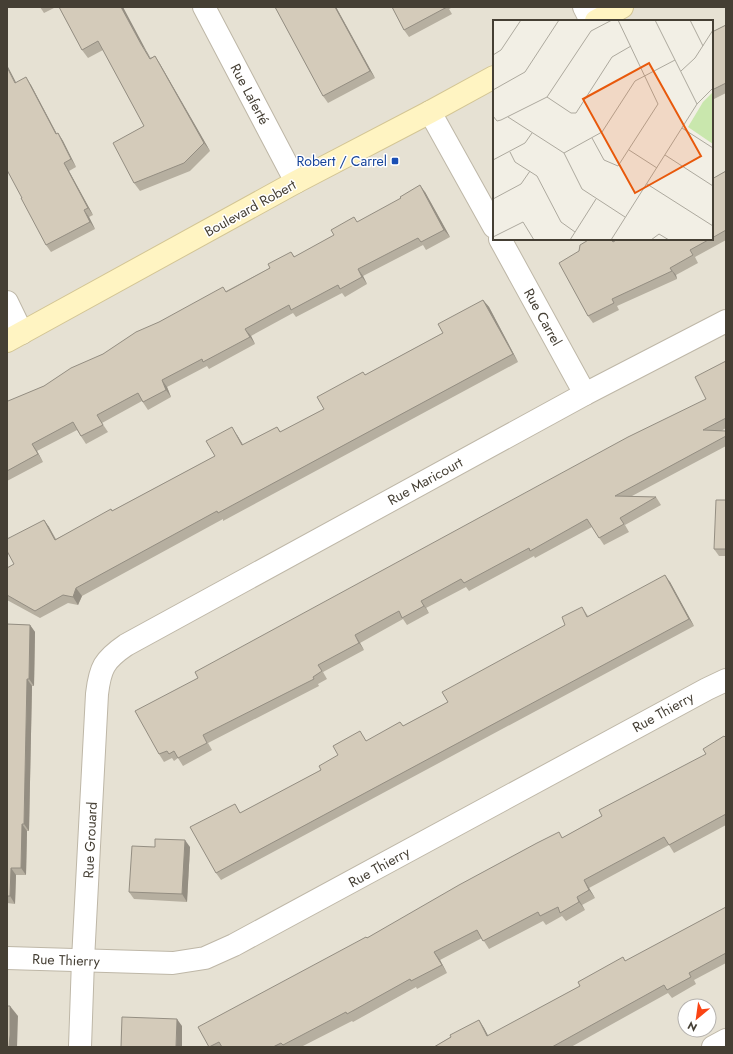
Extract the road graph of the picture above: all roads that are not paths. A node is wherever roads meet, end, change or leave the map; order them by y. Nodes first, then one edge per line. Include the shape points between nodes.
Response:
1 (204, 7) edge
2 (584, 7) edge
3 (622, 7) edge
4 (590, 20) edge
5 (598, 20) edge
6 (493, 78) edge
7 (430, 112) junction
8 (296, 182) junction
9 (493, 225) edge
10 (501, 240) edge
11 (7, 302) edge
12 (726, 321) edge
13 (15, 337) edge
14 (585, 394) junction
15 (126, 645) joint
16 (726, 680) edge
17 (7, 958) edge
18 (83, 960) junction
19 (726, 1040) edge
20 (80, 1047) edge
21 (713, 1047) edge

1 - 8 street, Rue Laferté
2 - 4 street
3 - 5 street
6 - 7 street, Boulevard Robert
7 - 8 street, Boulevard Robert
7 - 9 street
8 - 13 street, Boulevard Robert
10 - 14 street, Rue Carrel
11 - 13 street
12 - 14 street, Rue Maricourt
14 - 15 street, Rue Maricourt
15 - 18 street, Rue Grouard via 113,654 104,665 99,680
16 - 18 street, Rue Thierry via 227,949 205,958 173,963
17 - 18 street, Rue Thierry
18 - 20 street, Rue Grouard
19 - 21 street

